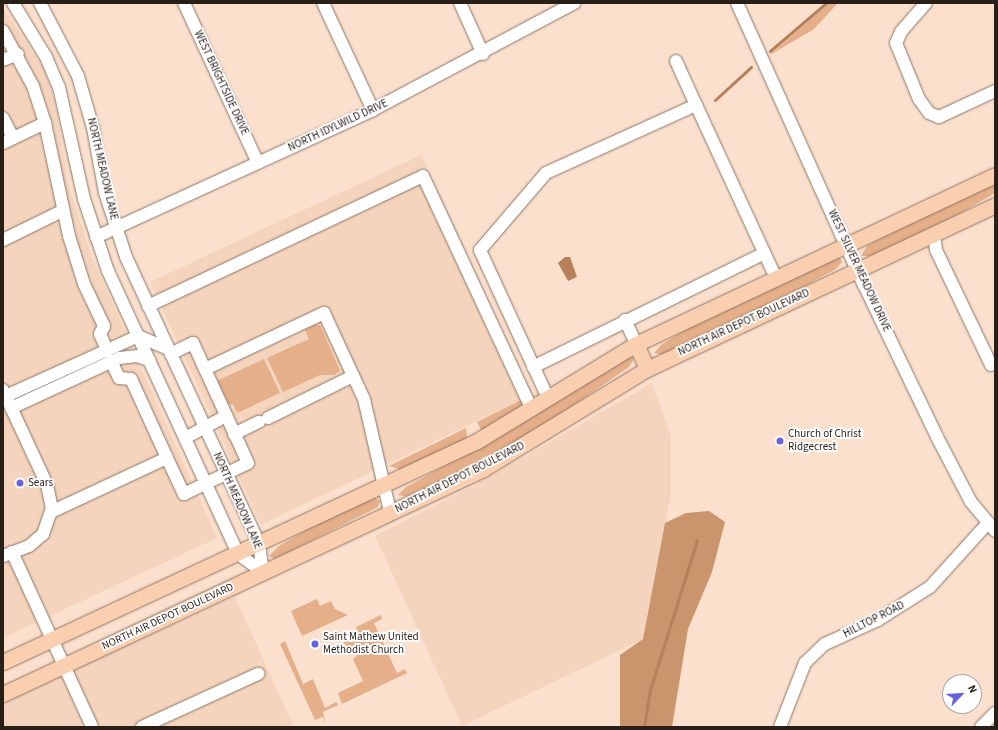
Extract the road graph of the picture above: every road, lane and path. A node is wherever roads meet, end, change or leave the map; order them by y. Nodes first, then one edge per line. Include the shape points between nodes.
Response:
1 (13, 3) edge
2 (40, 3) edge
3 (184, 3) edge
4 (323, 3) edge
5 (460, 3) edge
6 (574, 3) edge
7 (737, 3) edge
8 (926, 3) edge
9 (3, 30) edge
10 (18, 54) junction
11 (483, 54) junction
12 (3, 60) edge
13 (676, 61) dead end
14 (995, 91) edge
15 (696, 105) junction
16 (373, 110) junction
17 (3, 118) edge
18 (45, 123) junction
19 (8, 141) edge
20 (258, 163) junction
21 (995, 175) edge
22 (995, 205) edge
23 (62, 211) junction
24 (115, 228) junction
25 (934, 234) junction
26 (4, 236) edge
27 (96, 237) junction
28 (846, 245) junction
29 (765, 253) junction
30 (858, 270) junction
31 (776, 278) junction
32 (148, 306) junction
33 (625, 320) junction
34 (138, 336) junction
35 (636, 344) junction
36 (107, 350) junction
37 (169, 351) junction
38 (149, 360) junction
39 (111, 362) junction
40 (995, 363) edge
41 (533, 367) junction
42 (205, 369) junction
43 (647, 369) junction
44 (353, 376) junction
45 (4, 393) edge
46 (548, 398) junction
47 (11, 408) junction
48 (532, 410) junction
49 (226, 416) junction
50 (205, 428) junction
51 (234, 434) junction
52 (185, 438) junction
53 (167, 458) junction
54 (227, 475) junction
55 (206, 484) junction
56 (383, 486) junction
57 (51, 512) junction
58 (390, 512) junction
59 (991, 527) edge
60 (259, 544) junction
61 (7, 554) edge
62 (238, 554) junction
63 (263, 572) junction
64 (51, 641) junction
65 (3, 662) edge
66 (63, 667) junction
67 (258, 674) dead end
68 (3, 694) edge
69 (995, 713) edge
70 (92, 727) edge
71 (142, 727) edge
72 (780, 727) edge
73 (981, 727) edge

1 - 27 street, NORTH MEADOW LANE via 46,57 59,87
2 - 24 street, NORTH MEADOW LANE via 78,76
3 - 20 street, WEST BRIGHTSIDE DRIVE
4 - 16 street
5 - 11 street
6 - 11 street, NORTH IDYLWILD DRIVE
7 - 28 street, WEST SILVER MEADOW DRIVE
8 - 14 street via 901,32 896,43 919,99 929,113 939,117
9 - 10 street
10 - 12 street
10 - 18 street
11 - 16 street, NORTH IDYLWILD DRIVE
13 - 15 street
15 - 29 street
15 - 41 street via 546,173 481,245 480,250
16 - 20 street, NORTH IDYLWILD DRIVE
17 - 19 street
18 - 19 street
18 - 23 street
20 - 24 street, NORTH IDYLWILD DRIVE
21 - 28 main road
22 - 25 main road, NORTH AIR DEPOT BOULEVARD
23 - 26 street
23 - 36 street via 84,284 104,326 100,334
24 - 27 street, NORTH IDYLWILD DRIVE
24 - 32 street, NORTH MEADOW LANE
25 - 30 main road, NORTH AIR DEPOT BOULEVARD
25 - 40 street via 936,250 991,365
27 - 34 street, NORTH MEADOW LANE
28 - 30 street, WEST SILVER MEADOW DRIVE
28 - 31 main road
29 - 31 street
29 - 33 street
30 - 43 main road, NORTH AIR DEPOT BOULEVARD
30 - 59 street, WEST SILVER MEADOW DRIVE via 937,437
31 - 35 main road
32 - 37 street, NORTH MEADOW LANE
32 - 48 street via 423,176
33 - 35 street
33 - 41 street
34 - 36 street
34 - 37 street
34 - 38 street, NORTH MEADOW LANE
35 - 43 main road
35 - 46 main road
36 - 45 street
37 - 42 street via 193,343
37 - 50 street, NORTH MEADOW LANE
38 - 39 street via 128,355
38 - 52 street, NORTH MEADOW LANE
39 - 47 street
39 - 53 street via 119,378 131,379
41 - 46 street
42 - 44 street via 324,313
42 - 49 street
43 - 58 main road, NORTH AIR DEPOT BOULEVARD via 503,458
44 - 51 street
44 - 56 street via 372,426
45 - 47 street
46 - 48 main road
47 - 57 street via 47,485
48 - 56 main road via 477,441
49 - 50 street
49 - 51 street
50 - 52 street
50 - 54 street, NORTH MEADOW LANE
51 - 54 street via 248,463
52 - 55 street, NORTH MEADOW LANE
53 - 55 street via 184,494
53 - 57 street
54 - 55 street
54 - 60 street, NORTH MEADOW LANE
55 - 62 street, NORTH MEADOW LANE
56 - 58 street
56 - 60 main road
57 - 61 street via 44,534 29,546
58 - 63 main road, NORTH AIR DEPOT BOULEVARD
59 - 72 street, HILLTOP ROAD via 930,587 878,620 825,644 805,663
60 - 62 main road
60 - 63 street, NORTH MEADOW LANE
61 - 64 street
62 - 63 street, NORTH MEADOW LANE
62 - 64 main road
63 - 66 main road, NORTH AIR DEPOT BOULEVARD
64 - 65 main road
64 - 66 street
66 - 68 main road, NORTH AIR DEPOT BOULEVARD
66 - 70 street
67 - 71 street
69 - 73 street

